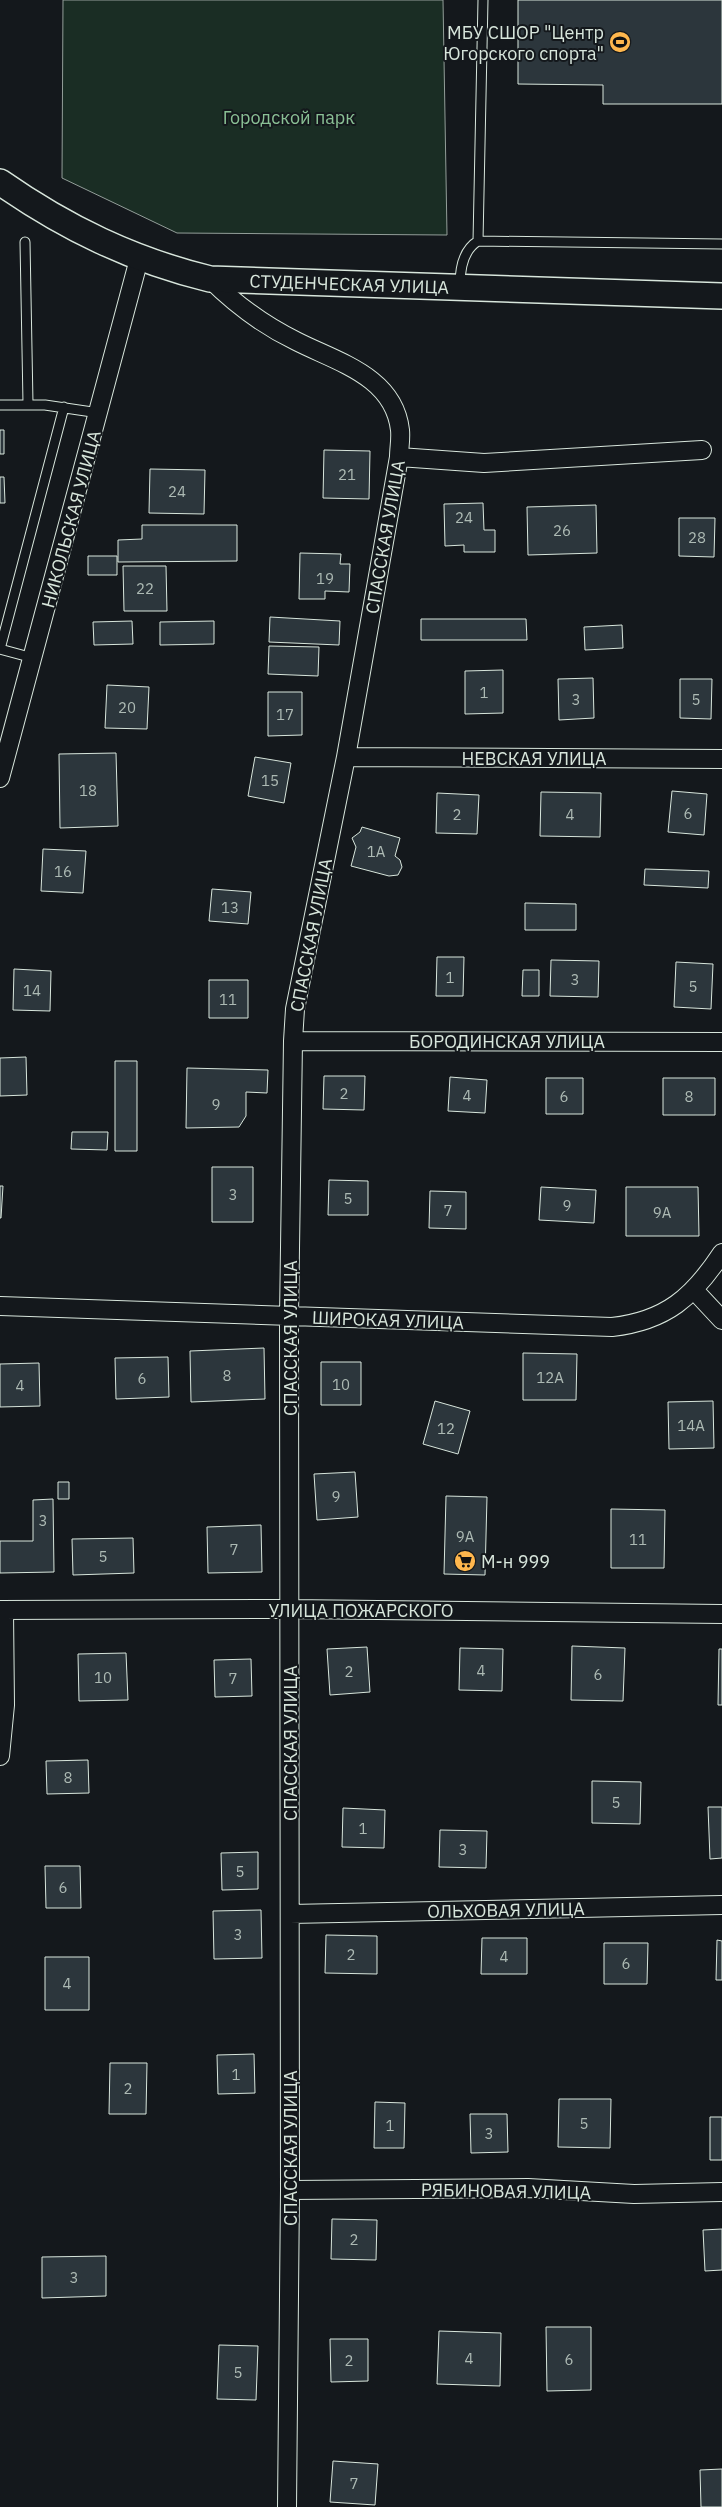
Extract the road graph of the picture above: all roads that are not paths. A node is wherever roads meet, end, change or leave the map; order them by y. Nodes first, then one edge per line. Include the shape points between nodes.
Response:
1 (483, 0) edge
2 (0, 182) edge
3 (478, 241) junction
4 (25, 242) dead end
5 (722, 244) edge
6 (139, 259) junction
7 (210, 279) junction
8 (460, 288) junction
9 (722, 296) edge
10 (28, 404) junction
11 (0, 405) edge
12 (64, 406) junction
13 (99, 413) junction
14 (702, 450) dead end
15 (399, 457) junction
16 (0, 649) edge
17 (32, 658) junction
18 (3, 757) edge
19 (346, 757) junction
20 (722, 758) edge
21 (0, 778) edge
22 (293, 1041) junction
23 (722, 1042) edge
24 (722, 1253) edge
25 (694, 1290) junction
26 (0, 1306) edge
27 (289, 1317) junction
28 (722, 1320) edge
29 (290, 1609) junction
30 (2, 1610) edge
31 (722, 1614) edge
32 (0, 1756) edge
33 (722, 1906) edge
34 (290, 1914) junction
35 (290, 2190) junction
36 (722, 2192) edge
37 (287, 2507) edge

1 - 3 lane
2 - 6 street, СТУДЕНЧЕСКАЯ УЛИЦА via 55,218
3 - 5 lane
3 - 8 lane via 464,258
4 - 10 lane
6 - 7 street, СТУДЕНЧЕСКАЯ УЛИЦА
6 - 13 street, НИКОЛЬСКАЯ УЛИЦА
7 - 8 street, СТУДЕНЧЕСКАЯ УЛИЦА
7 - 15 street, СПАССКАЯ УЛИЦА via 234,303 264,323 362,373 380,387 394,408 400,430
8 - 9 street, СТУДЕНЧЕСКАЯ УЛИЦА
10 - 11 lane
10 - 12 lane
12 - 13 lane
12 - 16 lane
13 - 17 street, НИКОЛЬСКАЯ УЛИЦА
14 - 15 street via 484,463
15 - 19 street, СПАССКАЯ УЛИЦА
16 - 17 lane
17 - 18 street, НИКОЛЬСКАЯ УЛИЦА
18 - 21 street, НИКОЛЬСКАЯ УЛИЦА
19 - 20 street, НЕВСКАЯ УЛИЦА
19 - 22 street, СПАССКАЯ УЛИЦА via 295,1009
22 - 23 street, БОРОДИНСКАЯ УЛИЦА
22 - 27 street, СПАССКАЯ УЛИЦА
24 - 25 street, ШИРОКАЯ УЛИЦА
25 - 27 street, ШИРОКАЯ УЛИЦА via 679,1304 658,1316 637,1324 612,1327
25 - 28 street
26 - 27 street, ШИРОКАЯ УЛИЦА
27 - 29 street, СПАССКАЯ УЛИЦА
29 - 30 street, УЛИЦА ПОЖАРСКОГО
29 - 31 street, УЛИЦА ПОЖАРСКОГО
29 - 34 street, СПАССКАЯ УЛИЦА
30 - 32 street via 5,1705
33 - 34 street, ОЛЬХОВАЯ УЛИЦА
34 - 35 street, СПАССКАЯ УЛИЦА
35 - 36 street, РЯБИНОВАЯ УЛИЦА via 528,2188 634,2194
35 - 37 street, СПАССКАЯ УЛИЦА

